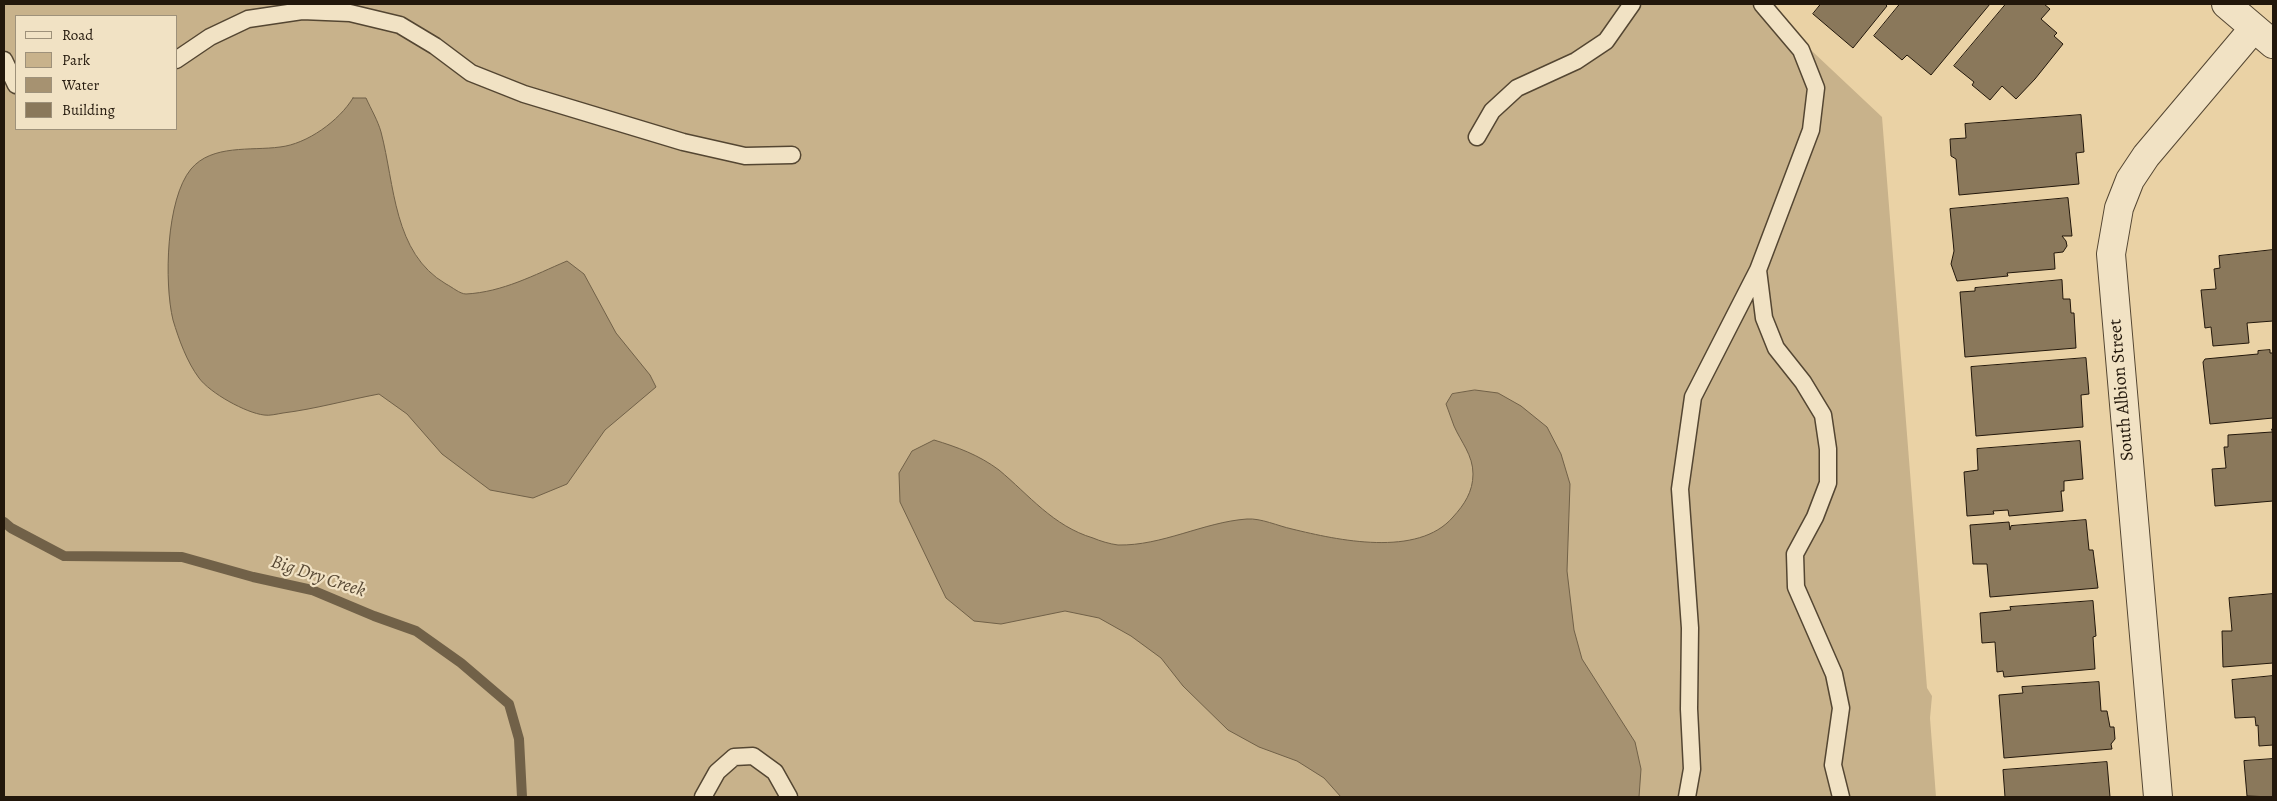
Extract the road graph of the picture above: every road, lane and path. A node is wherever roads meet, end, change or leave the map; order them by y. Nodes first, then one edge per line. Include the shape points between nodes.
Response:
1 (1632, 4) edge
2 (1762, 4) edge
3 (2226, 4) edge
4 (2264, 36) edge
5 (178, 59) edge
6 (4, 60) edge
7 (15, 83) edge
8 (1477, 137) dead end
9 (792, 155) dead end
10 (1758, 270) junction
11 (703, 797) edge
12 (789, 797) edge
13 (1687, 797) edge
14 (1841, 797) edge
15 (2158, 797) edge

1 - 8 lane via 1606,41 1576,61 1517,88 1492,111
2 - 10 lane via 1801,50 1816,88 1812,130
3 - 4 street
4 - 15 street, South Albion Street via 2146,156 2130,180 2119,208 2111,254
5 - 9 lane via 210,37 248,19 302,11 350,13 400,25 471,72 542,100 683,142 745,156
6 - 7 lane
10 - 13 lane via 1693,397 1680,488 1690,628 1692,769
10 - 14 lane via 1764,318 1776,348 1803,382 1823,415 1828,483 1815,517 1795,554 1796,587 1834,674 1841,708 1833,765
11 - 12 lane via 717,772 734,757 753,756 775,772

